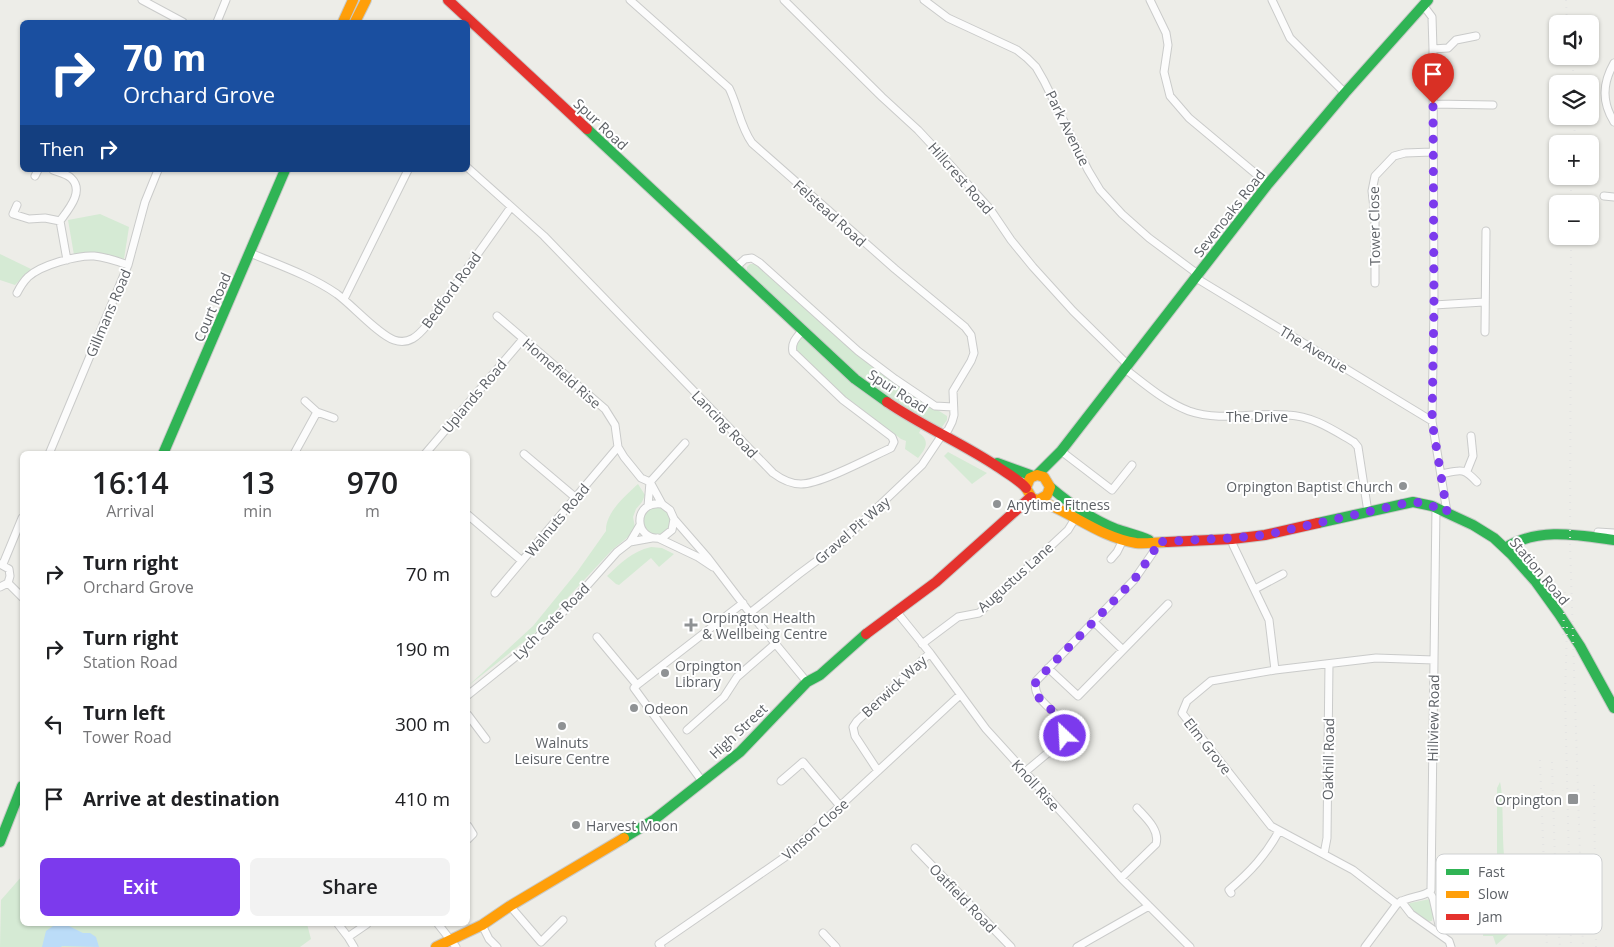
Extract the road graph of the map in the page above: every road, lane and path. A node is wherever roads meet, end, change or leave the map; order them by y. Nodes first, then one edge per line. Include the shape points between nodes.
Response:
1 (142, 0) edge
2 (226, 0) edge
3 (354, 0) edge
4 (365, 0) edge
5 (448, 0) edge
6 (630, 0) edge
7 (784, 0) edge
8 (924, 0) edge
9 (1150, 0) edge
10 (1272, 0) edge
11 (1425, 3) edge
12 (179, 20) edge
13 (218, 20) edge
14 (344, 20) edge
15 (356, 20) edge
16 (469, 20) edge
17 (470, 21) edge
18 (1476, 36) dead end
19 (1433, 49) junction
20 (1614, 64) edge
21 (1345, 93) junction
22 (1433, 104) junction
23 (1493, 105) dead end
24 (1614, 122) edge
25 (1432, 152) junction
26 (470, 170) edge
27 (58, 172) edge
28 (157, 172) edge
29 (284, 172) edge
30 (407, 172) edge
31 (1268, 184) junction
32 (1604, 196) dead end
33 (1614, 197) edge
34 (17, 205) dead end
35 (511, 207) junction
36 (60, 221) junction
37 (1486, 231) dead end
38 (250, 252) junction
39 (67, 260) junction
40 (128, 266) junction
41 (735, 268) junction
42 (1198, 276) junction
43 (1376, 284) dead end
44 (17, 293) dead end
45 (344, 299) junction
46 (1484, 302) junction
47 (1434, 305) junction
48 (497, 316) dead end
49 (802, 331) junction
50 (1485, 332) dead end
51 (522, 339) junction
52 (1127, 367) junction
53 (305, 401) dead end
54 (954, 407) junction
55 (317, 412) junction
56 (334, 418) dead end
57 (1432, 421) junction
58 (942, 435) junction
59 (1471, 436) dead end
60 (685, 443) dead end
61 (618, 447) junction
62 (1061, 450) junction
63 (50, 451) edge
64 (164, 451) edge
65 (296, 451) edge
66 (428, 451) edge
67 (524, 454) dead end
68 (990, 461) junction
69 (1132, 465) dead end
70 (1468, 472) junction
71 (1441, 474) junction
72 (1035, 476) junction
73 (650, 482) junction
74 (1478, 482) dead end
75 (1050, 485) junction
76 (1032, 495) junction
77 (576, 498) junction
78 (662, 504) junction
79 (648, 506) junction
80 (1436, 507) junction
81 (1368, 512) junction
82 (1447, 512) junction
83 (470, 517) edge
84 (1076, 517) junction
85 (674, 519) junction
86 (20, 523) edge
87 (640, 525) junction
88 (1598, 532) dead end
89 (1614, 533) edge
90 (1124, 536) junction
91 (656, 538) junction
92 (1232, 538) junction
93 (1614, 540) edge
94 (1153, 541) junction
95 (630, 542) junction
96 (1505, 548) junction
97 (1111, 559) dead end
98 (522, 561) junction
99 (2, 564) edge
100 (714, 568) junction
101 (1283, 574) dead end
102 (8, 583) junction
103 (0, 587) edge
104 (1255, 590) junction
105 (495, 594) dead end
106 (20, 595) edge
107 (742, 603) junction
108 (1168, 604) dead end
109 (896, 611) junction
110 (750, 613) junction
111 (1093, 621) junction
112 (597, 637) dead end
113 (775, 644) junction
114 (922, 644) junction
115 (1123, 650) junction
116 (930, 653) junction
117 (1434, 660) junction
118 (1329, 664) junction
119 (1048, 668) junction
120 (1275, 670) junction
121 (807, 682) junction
122 (637, 685) junction
123 (470, 693) edge
124 (960, 695) junction
125 (1614, 708) edge
126 (470, 719) edge
127 (687, 730) dead end
128 (486, 739) dead end
129 (878, 770) junction
130 (1025, 772) junction
131 (702, 781) junction
132 (781, 781) dead end
133 (20, 791) edge
134 (840, 806) junction
135 (1137, 808) dead end
136 (1279, 830) junction
137 (0, 842) edge
138 (915, 848) dead end
139 (1324, 854) junction
140 (1121, 878) junction
141 (1231, 893) dead end
142 (1430, 893) junction
143 (1399, 903) junction
144 (510, 906) junction
145 (1149, 906) junction
146 (1436, 912) edge
147 (564, 920) dead end
148 (482, 925) junction
149 (340, 926) edge
150 (363, 926) edge
151 (440, 926) edge
152 (1436, 931) edge
153 (823, 933) dead end
154 (1441, 934) edge
155 (348, 937) junction
156 (454, 943) edge
157 (354, 947) edge
158 (436, 947) edge
159 (497, 947) edge
160 (661, 947) edge
161 (836, 947) edge
162 (1011, 947) edge
163 (1077, 947) edge
164 (1190, 947) edge
165 (1365, 947) edge
166 (1451, 947) edge

1 - 12 street
2 - 13 street
3 - 4 main road
3 - 14 main road
4 - 15 main road
5 - 16 main road, Spur Road
6 - 54 street, Felstead Road via 728,88 744,131 752,143 971,335 974,353 954,385
7 - 52 street, Hillcrest Road via 945,158 1033,267
8 - 42 street, Park Avenue via 948,18 1016,50 1036,67 1100,190 1149,238
9 - 31 street via 1166,33 1168,45 1164,72 1170,96 1189,118
10 - 21 street via 1290,38
11 - 19 street via 1432,17
11 - 21 main road, Sevenoaks Road
17 - 41 main road, Spur Road
18 - 19 street via 1456,40 1448,48
19 - 22 street
20 - 24 street via 1604,91
21 - 31 main road, Sevenoaks Road
22 - 23 street
22 - 25 street
25 - 43 street, Tower Close via 1394,156 1374,176
25 - 47 street
26 - 35 street, Lancing Road
27 - 36 street via 71,178 76,188 75,198
28 - 40 street, Gillmans Road via 145,202
29 - 38 main road, Court Road
30 - 45 street
31 - 42 main road, Sevenoaks Road
32 - 33 street
34 - 36 street via 13,214 29,219
35 - 45 street, Bedford Road via 427,325 412,340 402,341 386,336
35 - 49 street, Lancing Road via 544,236 773,473 784,481 801,484 817,481 891,448 894,442 892,437 843,400 793,352 794,341
36 - 39 street
37 - 46 street
38 - 45 street, Bedford Road via 326,287
38 - 64 main road, Court Road
39 - 40 street via 93,256
39 - 44 street via 29,276
40 - 63 street, Gillmans Road
41 - 49 main road, Spur Road
41 - 54 street, Spur Road via 744,259 752,258 760,263 858,351 895,379 935,406
42 - 52 main road, Sevenoaks Road
42 - 57 street, The Avenue
46 - 47 street
46 - 50 street
47 - 57 street
48 - 51 street, Homefield Rise
49 - 58 main road, Spur Road via 855,379 904,414
51 - 61 street, Homefield Rise via 604,409 615,425
51 - 66 street, Uplands Road
52 - 62 main road, Sevenoaks Road
52 - 81 street, The Drive via 1173,404 1190,411 1238,416 1288,414 1322,424 1354,442 1358,447
53 - 55 street
54 - 58 street, Felstead Road via 952,422
55 - 56 street
55 - 65 street
57 - 71 street
58 - 68 main road, Spur Road
58 - 110 street, Gravel Pit Way via 919,469 850,535
59 - 70 street via 1473,456
60 - 73 street
61 - 73 street, Homefield Rise via 641,478
61 - 77 street, Walnuts Road
62 - 69 street via 1112,490
62 - 72 main road, Sevenoaks Road
62 - 75 main road, Sevenoaks Road via 1052,470
67 - 77 street
68 - 72 main road, Spur Road
68 - 76 main road, Spur Road via 1017,479
70 - 71 street via 1461,470
70 - 74 street
71 - 82 street
72 - 75 main road via 1044,477
72 - 76 main road via 1028,481
73 - 78 street, Homefield Rise
73 - 79 street
75 - 76 main road via 1047,495
75 - 90 main road, Station Road via 1080,510
76 - 84 main road, Station Road
76 - 109 main road, High Street via 936,582
77 - 98 street, Walnuts Road
78 - 79 street
78 - 85 street, Homefield Rise
79 - 87 street via 640,515
80 - 81 main road, Station Road via 1411,502
80 - 82 main road, Station Road
80 - 117 street, Hillview Road
81 - 92 main road, Station Road via 1265,535
82 - 96 main road, Station Road
83 - 98 street
84 - 90 main road, Station Road
84 - 114 street, Augustus Lane via 1068,530 980,613 958,617
85 - 91 street via 669,533
85 - 100 street, Homefield Rise
86 - 99 street
87 - 91 street via 646,534
87 - 95 street, Lych Gate Road
88 - 89 street
90 - 94 main road, Station Road via 1140,536
90 - 97 street
91 - 95 street
91 - 100 street, Homefield Rise
92 - 94 main road, Station Road
92 - 104 street
93 - 96 main road via 1584,535 1549,536 1518,541
94 - 111 street via 1154,551 1134,580
95 - 123 street, Lych Gate Road via 529,646
96 - 125 main road, Station Road via 1562,619
98 - 105 street, Walnuts Road
99 - 102 street via 9,569
100 - 107 street, Homefield Rise
101 - 104 street
102 - 103 street
102 - 106 street
104 - 120 street via 1269,620
107 - 110 street, Homefield Rise
107 - 122 street
108 - 115 street
109 - 114 street, Knoll Rise
109 - 121 main road, High Street via 820,675
110 - 113 street, Homefield Rise
111 - 115 street
111 - 119 street
112 - 122 street
113 - 121 street, Homefield Rise
113 - 127 street via 736,677 724,697
114 - 116 street, Knoll Rise
115 - 119 street via 1078,696
116 - 124 street, Knoll Rise
116 - 129 street, Berwick Way via 853,728
117 - 118 street, Elm Grove via 1376,658
117 - 142 street, Hillview Road
118 - 120 street, Elm Grove
118 - 139 street, Oakhill Road via 1327,838
119 - 130 street via 1034,688 1066,728 1065,736
120 - 136 street, Elm Grove via 1211,680 1187,700 1182,713 1270,826
121 - 131 main road, High Street via 744,748
122 - 131 street via 634,688
124 - 129 street, Vinson Close
124 - 130 street, Knoll Rise
126 - 128 street
129 - 134 street, Vinson Close
130 - 140 street, Knoll Rise
131 - 144 main road, High Street via 648,824
132 - 134 street via 803,762
133 - 137 main road
134 - 160 street, Vinson Close via 785,857 659,944
135 - 140 street via 1156,830 1158,838 1156,844
136 - 139 street, Elm Grove
136 - 141 street via 1262,859 1229,890
138 - 162 street, Oatfield Road
139 - 143 street, Elm Grove
140 - 145 street, Knoll Rise
142 - 143 street via 1411,896
142 - 146 street
143 - 152 street, Elm Grove
143 - 165 street
144 - 147 street via 541,942
144 - 148 main road, High Street
145 - 163 street
145 - 164 street, Knoll Rise
148 - 156 main road, High Street
148 - 159 street
149 - 155 street
150 - 155 street
151 - 156 street
153 - 161 street
154 - 166 street
155 - 157 street
156 - 158 main road, High Street

